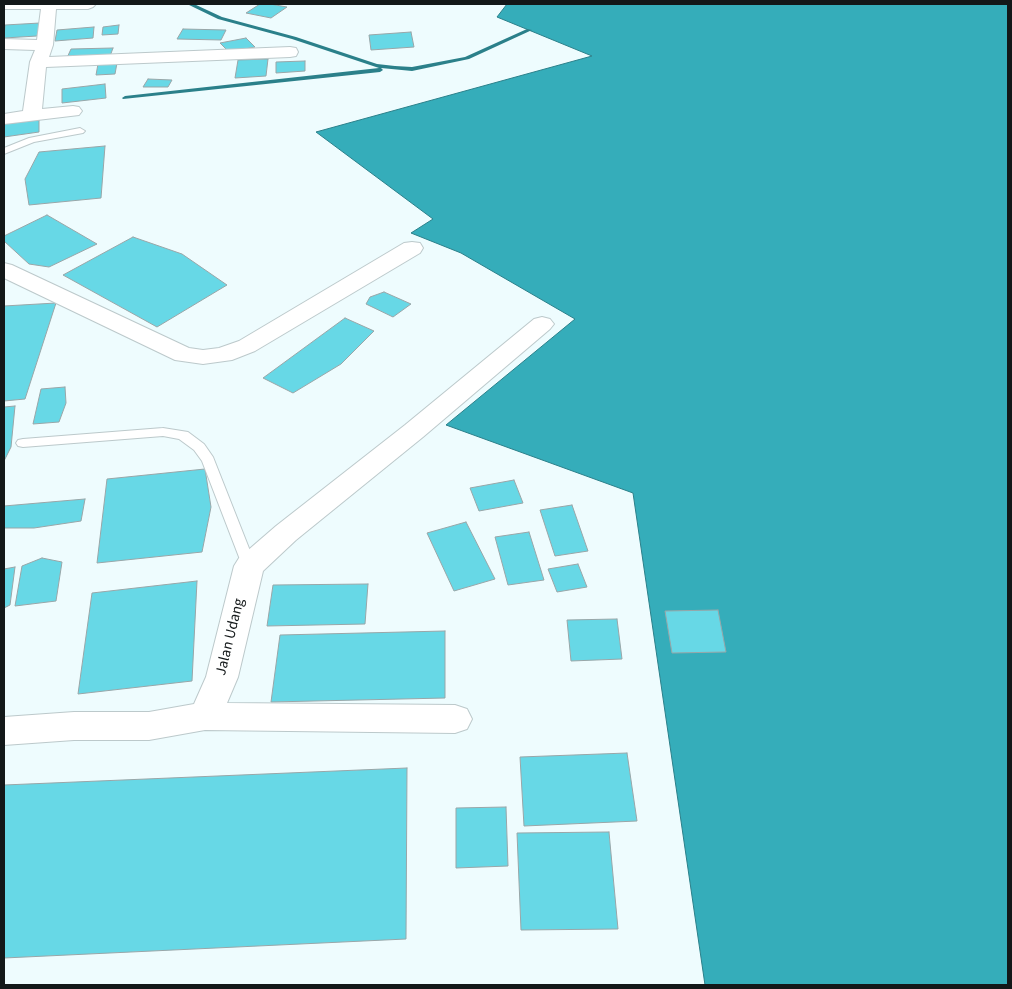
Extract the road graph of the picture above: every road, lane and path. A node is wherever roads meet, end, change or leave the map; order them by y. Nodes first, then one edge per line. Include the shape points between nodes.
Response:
1 (4, 4) edge
2 (57, 4) edge
3 (88, 4) edge
4 (4, 44) edge
5 (45, 45) junction
6 (290, 52) dead end
7 (38, 62) junction
8 (73, 111) dead end
9 (32, 116) junction
10 (4, 119) edge
11 (80, 131) dead end
12 (4, 151) edge
13 (412, 248) dead end
14 (4, 270) edge
15 (542, 324) dead end
16 (23, 443) dead end
17 (249, 566) junction
18 (205, 716) junction
19 (455, 719) dead end
20 (4, 731) edge

1 - 2 street
2 - 3 street
2 - 5 street
4 - 5 street
5 - 7 street
6 - 7 street
7 - 9 street
8 - 9 street
9 - 10 street
11 - 12 lane via 32,140
13 - 14 street via 247,346 203,357 184,355
15 - 17 street
16 - 17 lane via 163,432 183,436 199,447 208,460
17 - 18 street, Jalan Udang via 222,677
18 - 19 street
18 - 20 street via 149,726

